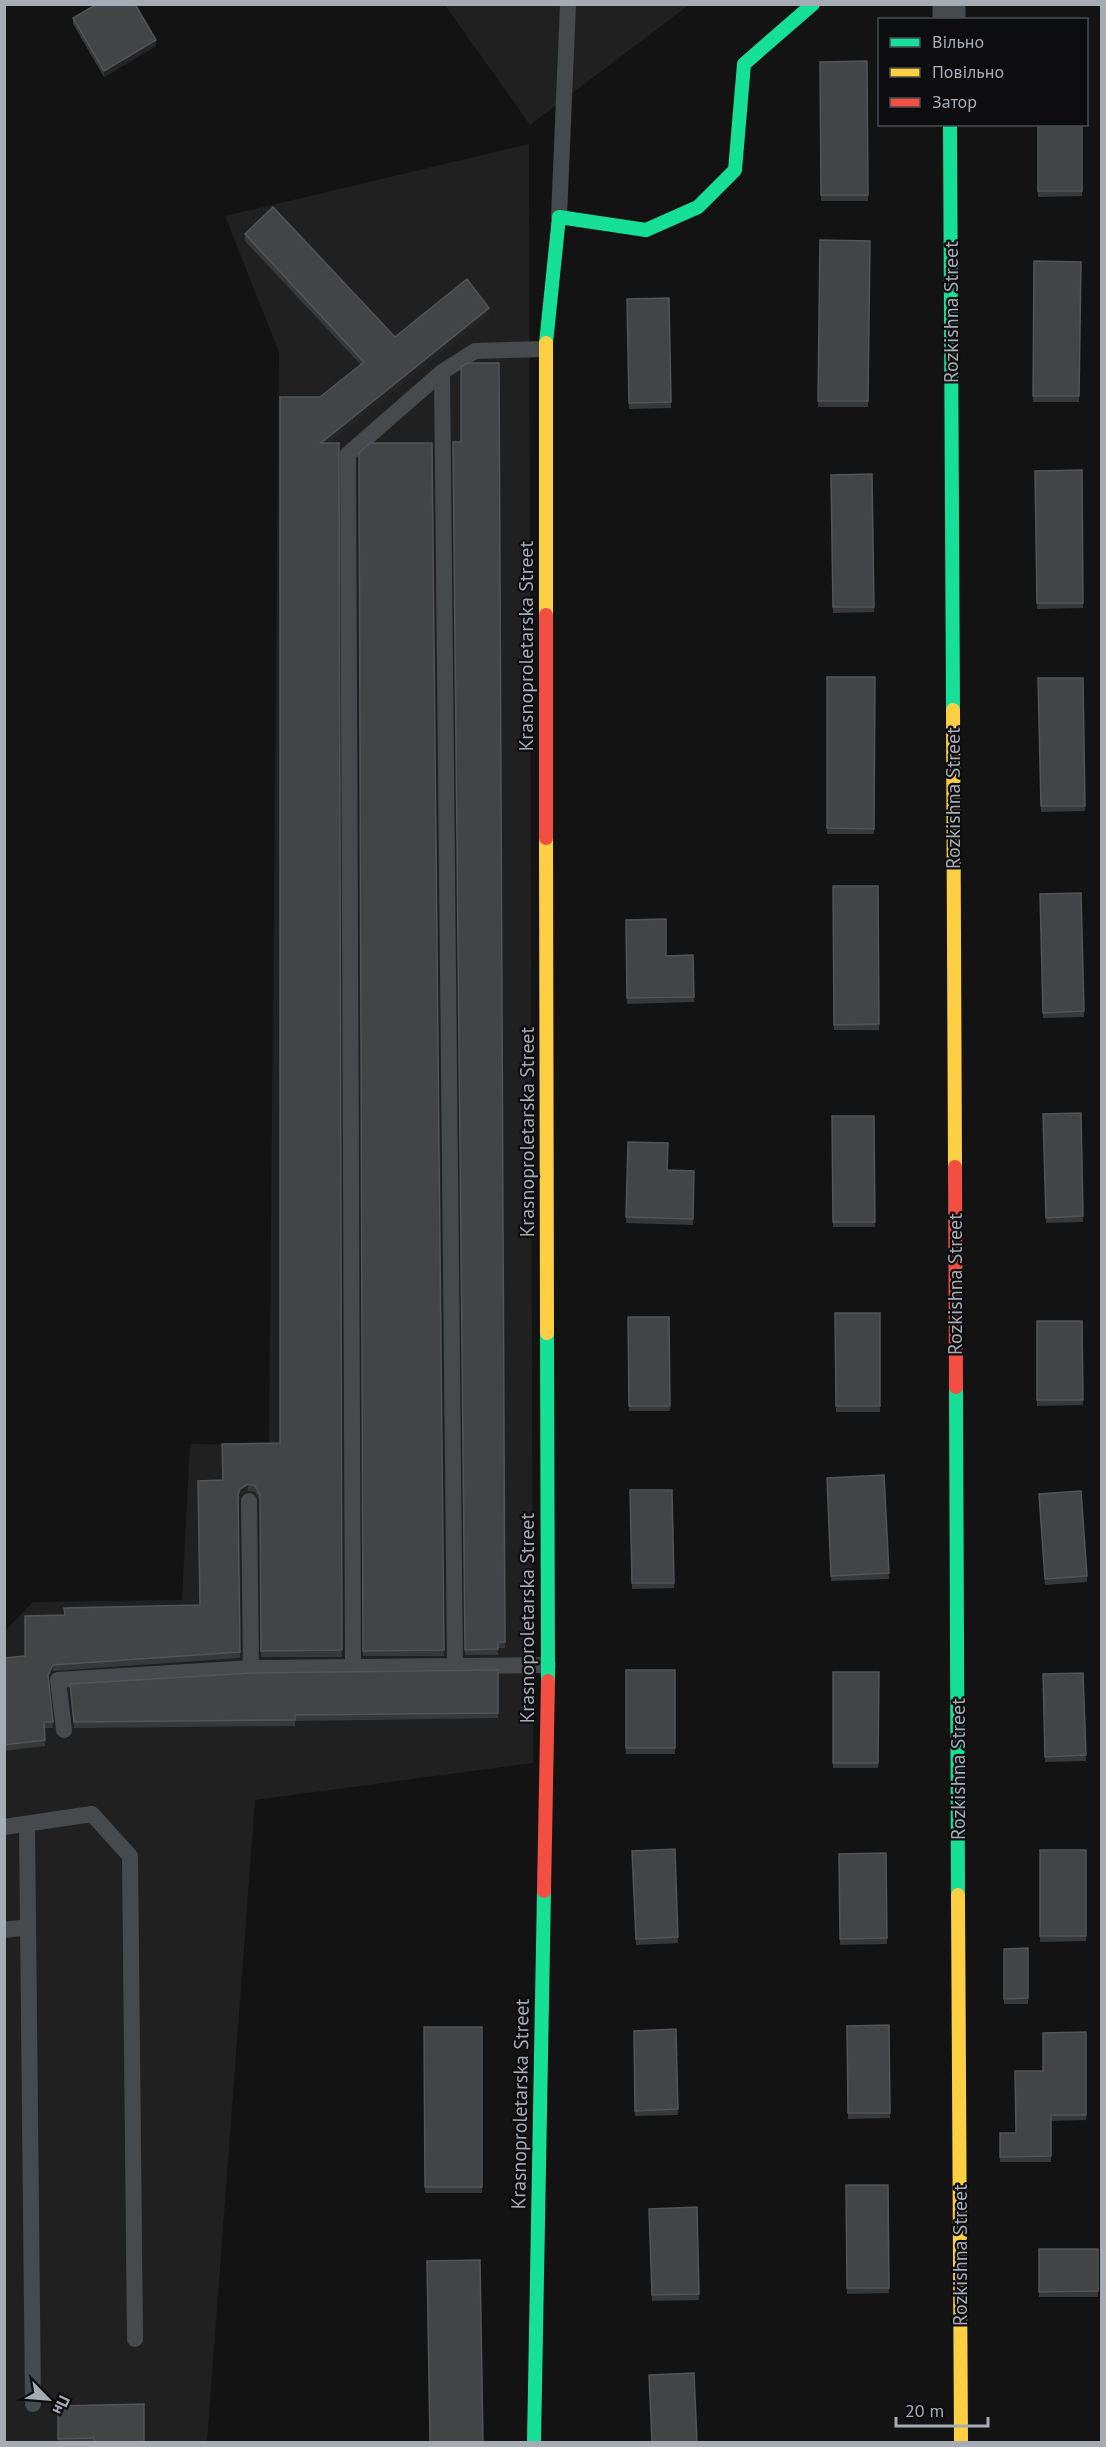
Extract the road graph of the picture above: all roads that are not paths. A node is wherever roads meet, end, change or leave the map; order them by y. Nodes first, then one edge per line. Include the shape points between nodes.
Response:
1 (568, 4) edge
2 (813, 4) edge
3 (950, 126) edge
4 (559, 217) junction
5 (545, 349) junction
6 (442, 372) junction
7 (249, 1501) dead end
8 (455, 1665) junction
9 (548, 1665) junction
10 (353, 1666) junction
11 (251, 1668) junction
12 (64, 1730) dead end
13 (27, 1824) junction
14 (4, 1827) edge
15 (28, 1927) junction
16 (4, 1930) edge
17 (135, 2339) dead end
18 (33, 2404) dead end
19 (534, 2442) edge
20 (961, 2442) edge

1 - 4 lane
2 - 4 street via 744,64 735,170 698,207 646,230
3 - 20 street, Rozkishna Street
4 - 5 street, Krasnoproletarska Street
5 - 6 lane via 475,351
5 - 9 street, Krasnoproletarska Street
6 - 8 lane
6 - 10 lane via 348,454
7 - 11 lane
8 - 9 lane
8 - 10 lane
9 - 19 street, Krasnoproletarska Street
10 - 11 lane
11 - 12 lane via 58,1680
13 - 14 lane
13 - 15 lane
13 - 17 lane via 92,1814 130,1856
15 - 16 lane
15 - 18 lane

